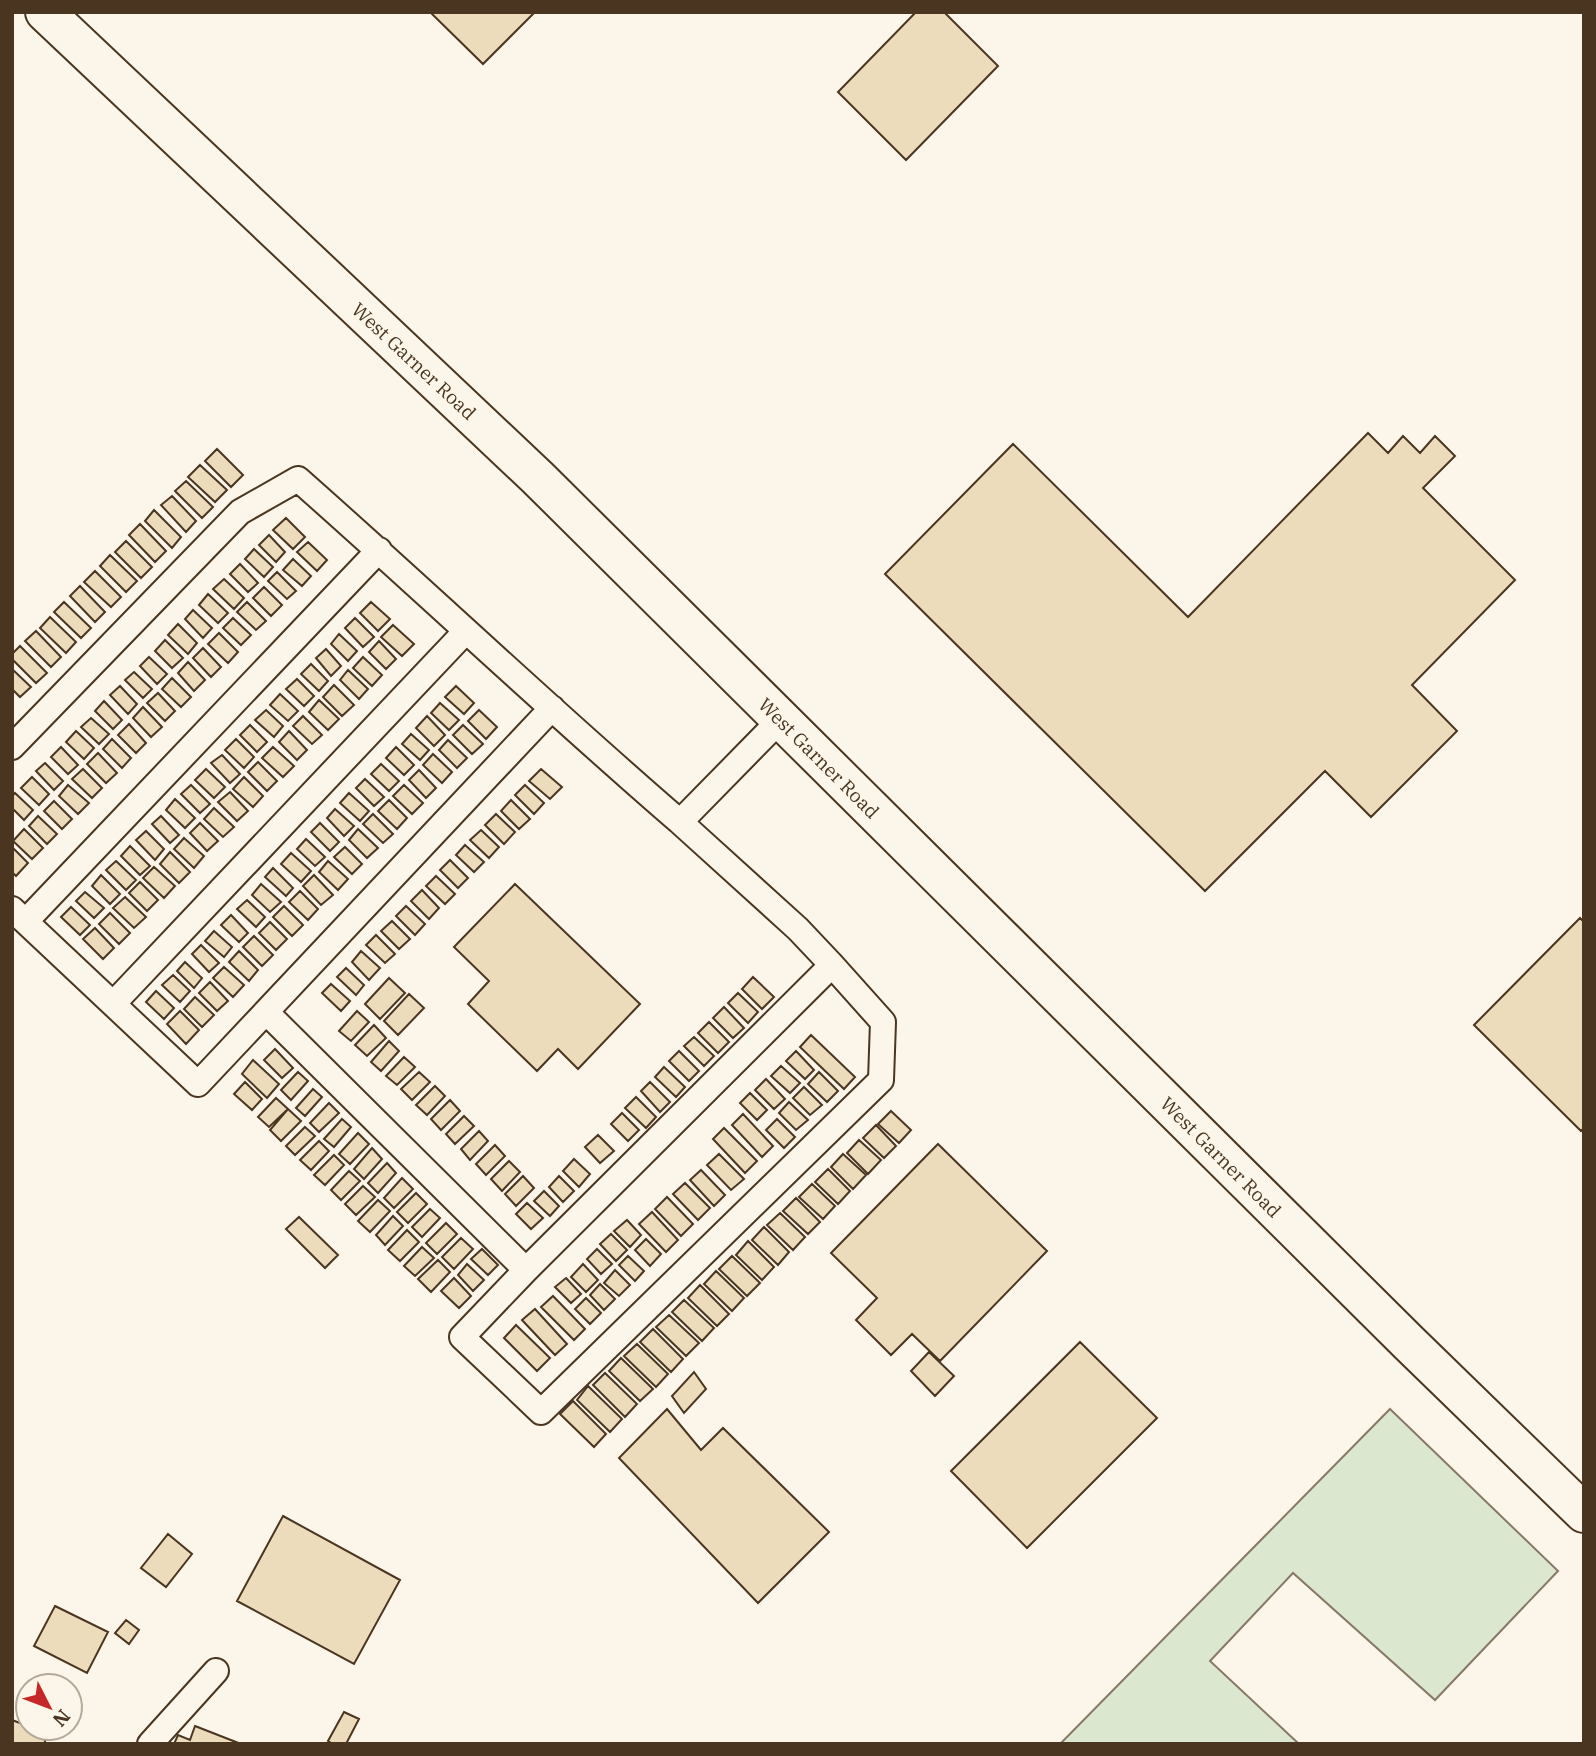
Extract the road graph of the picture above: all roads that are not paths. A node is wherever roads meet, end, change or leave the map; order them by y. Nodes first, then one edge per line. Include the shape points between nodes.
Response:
1 (45, 12) edge
2 (379, 550) junction
3 (466, 631) junction
4 (552, 708) junction
5 (781, 719) junction
6 (12, 747) edge
7 (680, 822) junction
8 (19, 915) edge
9 (832, 965) junction
10 (113, 1004) junction
11 (266, 1012) junction
12 (526, 1270) junction
13 (1584, 1513) edge
14 (216, 1671) dead end
15 (150, 1744) edge

1 - 5 main road, West Garner Road via 528,469
2 - 3 lane
2 - 6 lane via 298,479 240,512
2 - 8 lane
3 - 4 lane
3 - 10 lane
4 - 7 lane
4 - 11 lane
5 - 7 lane
5 - 13 main road, West Garner Road
7 - 9 lane
8 - 10 lane
9 - 12 lane
9 - 12 lane via 883,1022 881,1080 541,1412 462,1338
10 - 11 lane via 198,1084
11 - 12 lane
14 - 15 lane

